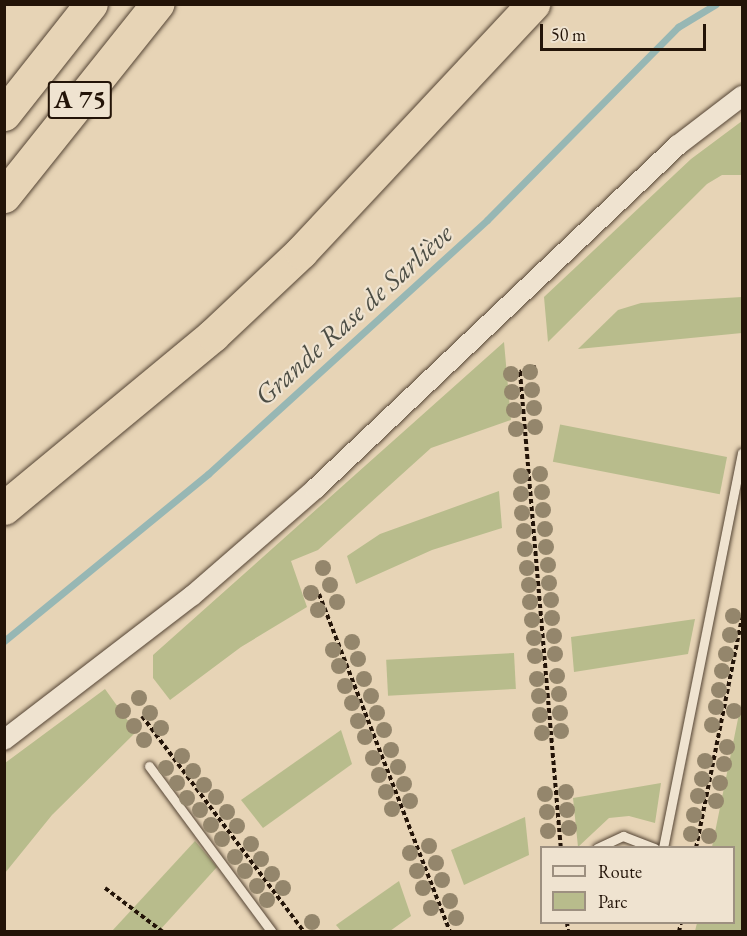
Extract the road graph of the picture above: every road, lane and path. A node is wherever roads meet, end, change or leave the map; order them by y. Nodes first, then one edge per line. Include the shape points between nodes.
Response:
1 (91, 4) edge
2 (157, 4) edge
3 (522, 4) edge
4 (533, 4) edge
5 (479, 61) junction
6 (742, 96) edge
7 (4, 114) edge
8 (4, 195) edge
9 (536, 367) dead end
10 (742, 453) edge
11 (4, 507) edge
12 (319, 594) dead end
13 (742, 618) edge
14 (142, 716) dead end
15 (4, 740) edge
16 (149, 766) dead end
17 (561, 846) edge
18 (601, 846) edge
19 (650, 846) edge
20 (663, 846) edge
21 (696, 846) edge
22 (105, 888) dead end
23 (163, 932) edge
24 (272, 932) edge
25 (304, 932) edge
26 (450, 932) edge

1 - 7 highway, A 75
2 - 8 highway, A 75
3 - 5 highway
4 - 5 highway
5 - 11 highway via 301,252 213,335
6 - 15 street via 678,145 307,497 192,596
9 - 17 path via 520,372
10 - 20 lane
12 - 26 path
13 - 21 path
14 - 25 path
16 - 24 lane
18 - 19 lane via 623,836
22 - 23 path

